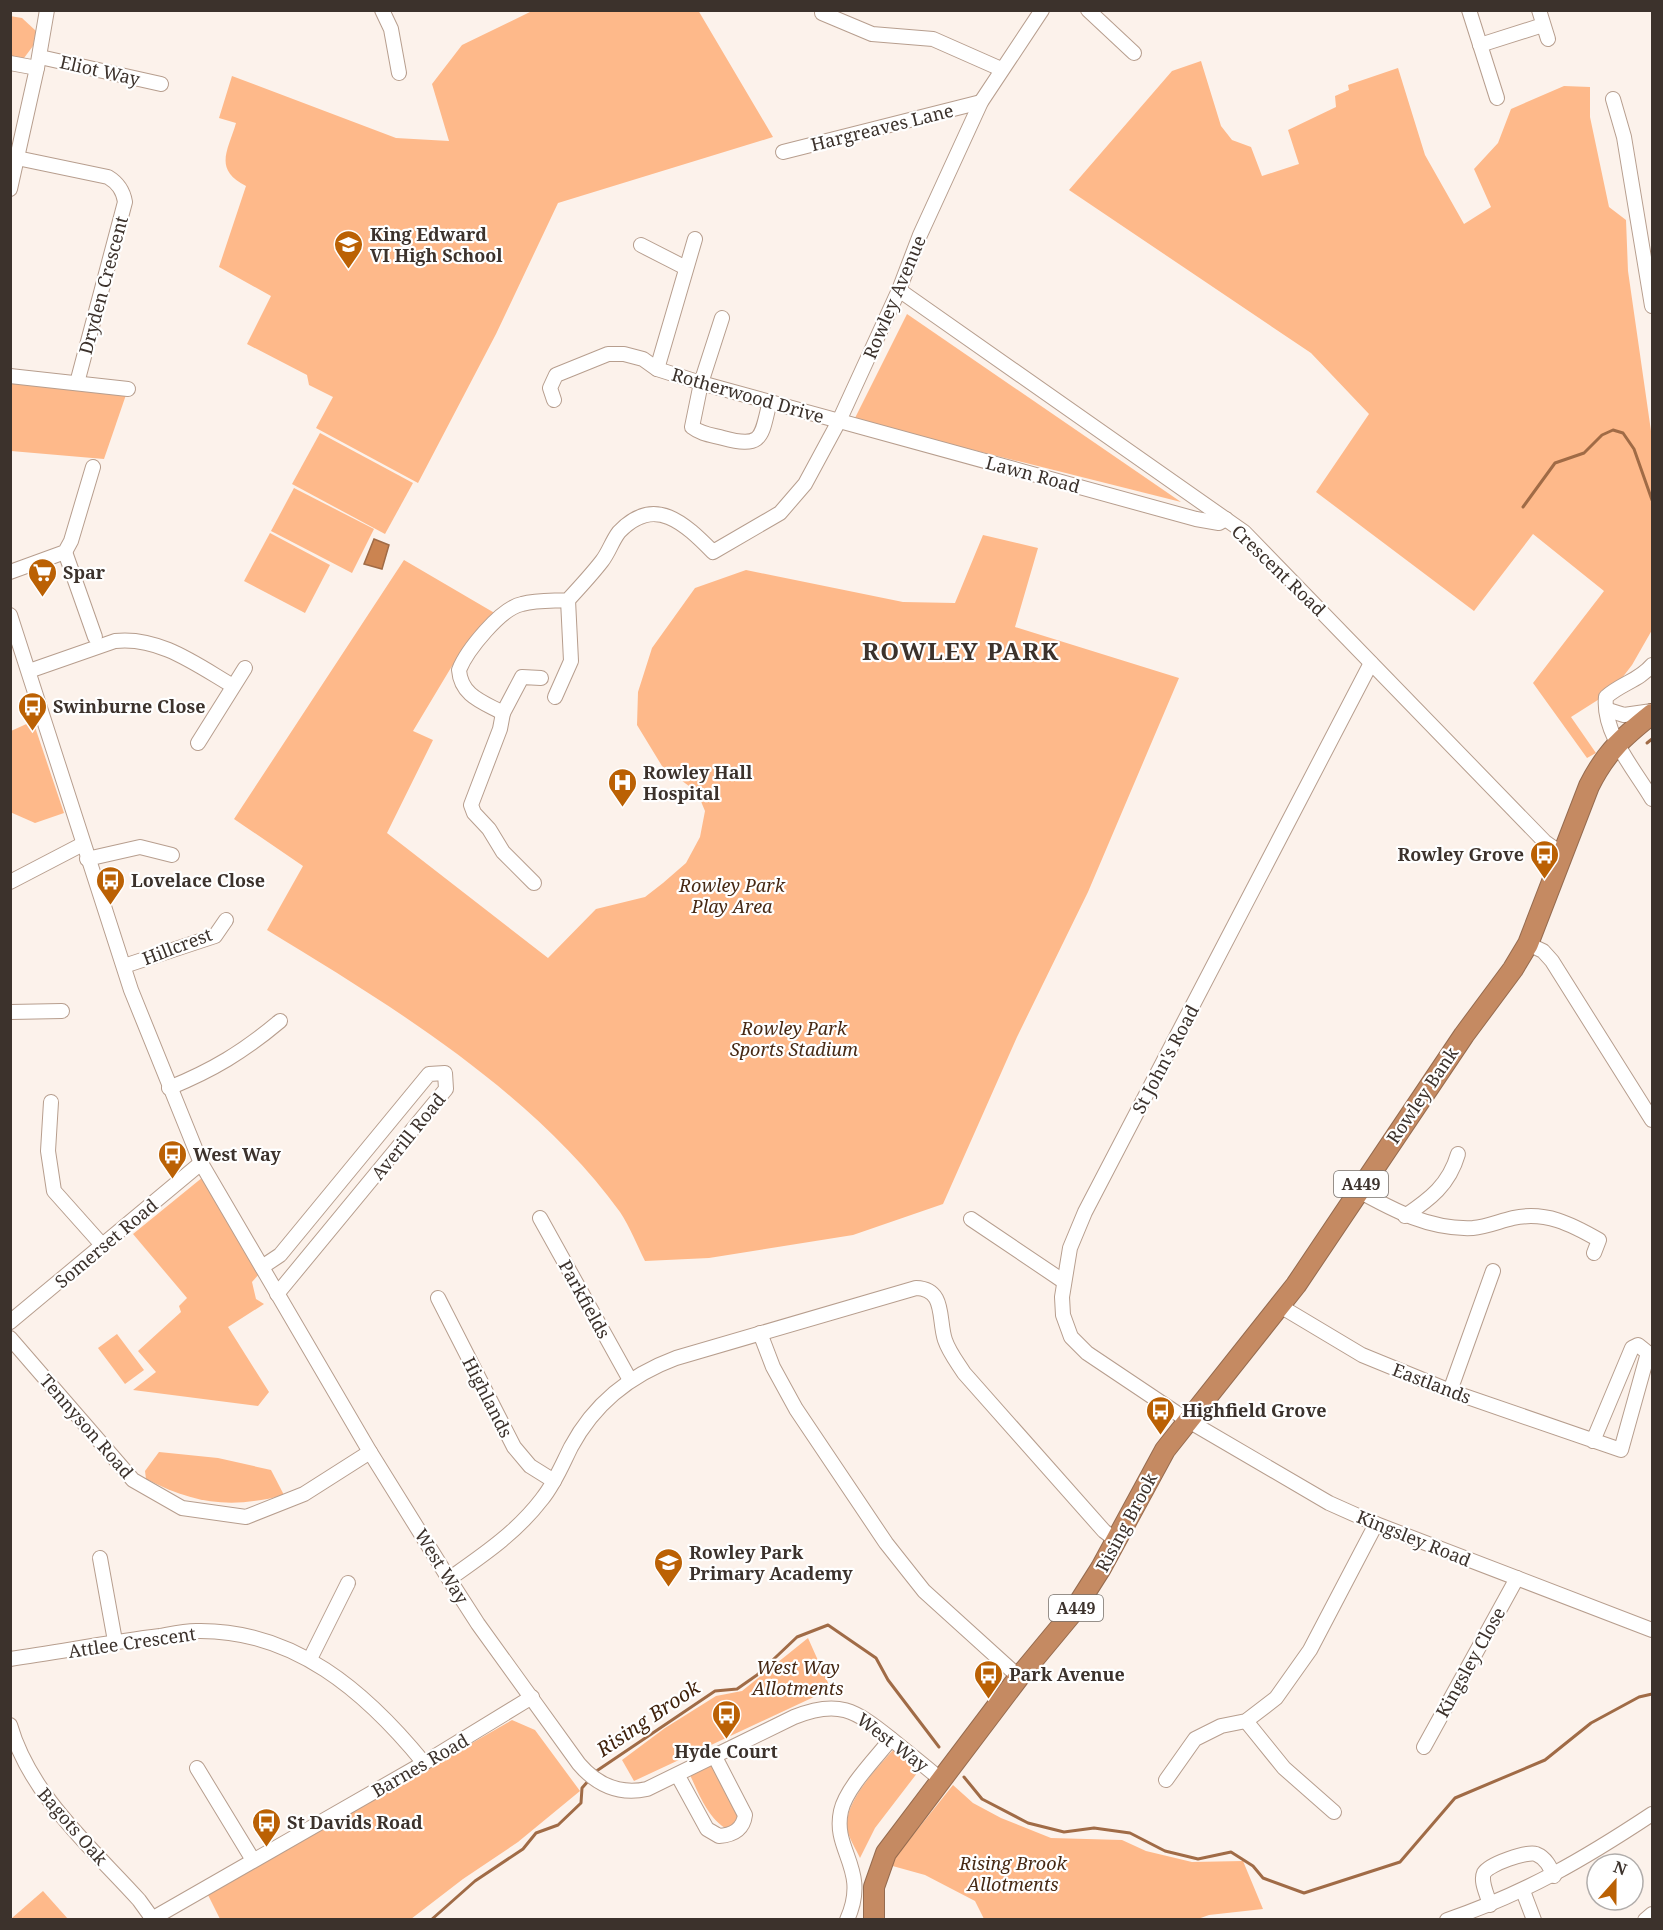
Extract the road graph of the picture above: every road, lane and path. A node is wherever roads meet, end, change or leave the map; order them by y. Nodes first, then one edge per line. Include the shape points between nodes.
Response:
1 (47, 10) edge
2 (382, 10) edge
3 (1042, 10) edge
4 (1088, 10) edge
5 (1469, 10) edge
6 (1539, 10) edge
7 (822, 13) dead end
8 (1480, 45) junction
9 (1134, 53) dead end
10 (38, 62) junction
11 (10, 63) edge
12 (1001, 69) junction
13 (399, 73) dead end
14 (161, 84) dead end
15 (1497, 98) dead end
16 (1613, 99) dead end
17 (981, 102) junction
18 (783, 152) dead end
19 (17, 158) junction
20 (10, 189) edge
21 (695, 239) dead end
22 (641, 245) dead end
23 (686, 268) junction
24 (899, 290) junction
25 (1653, 306) edge
26 (722, 318) dead end
27 (657, 369) junction
28 (10, 376) edge
29 (77, 383) junction
30 (701, 383) junction
31 (128, 389) dead end
32 (554, 400) dead end
33 (770, 401) junction
34 (839, 421) junction
35 (93, 467) dead end
36 (1226, 519) junction
37 (65, 552) junction
38 (10, 572) edge
39 (568, 600) junction
40 (10, 615) edge
41 (95, 637) dead end
42 (1371, 663) junction
43 (1653, 665) edge
44 (245, 668) dead end
45 (29, 670) junction
46 (541, 678) dead end
47 (233, 686) junction
48 (555, 697) dead end
49 (1608, 710) junction
50 (503, 713) junction
51 (1653, 713) edge
52 (198, 743) dead end
53 (1617, 743) junction
54 (1653, 799) edge
55 (83, 844) junction
56 (1562, 854) junction
57 (172, 855) dead end
58 (87, 860) junction
59 (10, 882) edge
60 (534, 883) dead end
61 (226, 920) dead end
62 (1528, 944) junction
63 (124, 966) junction
64 (62, 1011) dead end
65 (10, 1012) edge
66 (280, 1021) dead end
67 (169, 1088) junction
68 (51, 1102) dead end
69 (1653, 1120) edge
70 (1458, 1154) dead end
71 (201, 1163) junction
72 (1357, 1190) junction
73 (1405, 1216) junction
74 (540, 1218) dead end
75 (971, 1219) dead end
76 (103, 1246) junction
77 (1594, 1252) dead end
78 (262, 1267) junction
79 (1492, 1271) dead end
80 (1062, 1281) junction
81 (277, 1294) junction
82 (438, 1299) dead end
83 (1280, 1306) junction
84 (10, 1323) edge
85 (760, 1333) junction
86 (10, 1338) edge
87 (630, 1380) junction
88 (1450, 1391) junction
89 (1187, 1420) junction
90 (1593, 1440) junction
91 (370, 1452) junction
92 (554, 1481) junction
93 (1376, 1524) junction
94 (1116, 1540) junction
95 (100, 1558) dead end
96 (1517, 1578) junction
97 (449, 1579) junction
98 (348, 1583) dead end
99 (1652, 1629) edge
100 (116, 1641) junction
101 (10, 1659) edge
102 (310, 1659) junction
103 (1019, 1677) junction
104 (532, 1697) junction
105 (1246, 1721) junction
106 (10, 1725) edge
107 (891, 1739) junction
108 (1424, 1747) dead end
109 (715, 1757) junction
110 (424, 1763) junction
111 (196, 1768) dead end
112 (678, 1776) junction
113 (940, 1779) junction
114 (1166, 1780) dead end
115 (1334, 1812) dead end
116 (1653, 1814) edge
117 (253, 1860) junction
118 (1554, 1875) junction
119 (1523, 1891) junction
120 (1490, 1905) junction
121 (1653, 1914) edge
122 (151, 1919) edge
123 (847, 1920) edge
124 (874, 1920) edge
125 (1447, 1920) edge
126 (1534, 1920) edge
127 (1645, 1920) edge

1 - 10 street
2 - 13 street via 391,29
3 - 12 street, Rowley Avenue
4 - 9 street
5 - 8 street
6 - 8 street via 1546,32
7 - 12 street via 872,34 933,39
8 - 15 street
10 - 11 street, Eliot Way
10 - 14 street, Eliot Way
10 - 19 street
12 - 17 street, Rowley Avenue
16 - 25 street via 1624,137
17 - 18 street, Hargreaves Lane
17 - 24 street, Rowley Avenue
19 - 20 street
19 - 29 street, Dryden Crescent via 108,177 123,194
21 - 23 street, Rotherwood Drive
22 - 23 street
23 - 27 street, Rotherwood Drive
24 - 34 street, Rowley Avenue
24 - 36 street, Crescent Road
26 - 30 street
27 - 30 street, Rotherwood Drive
27 - 32 street, Rotherwood Drive via 643,359 608,354 556,375 550,388
28 - 29 street
29 - 31 street
30 - 33 street, Rotherwood Drive
30 - 33 street via 692,419 692,427 698,431 752,443 763,428
33 - 34 street, Rotherwood Drive
34 - 36 street, Lawn Road via 1196,519 1219,523
34 - 39 street, Rowley Avenue via 805,483 780,513 713,552 680,522 655,513 643,515 619,533 601,562
35 - 37 street
36 - 42 street, Crescent Road via 1260,548
37 - 38 street
37 - 41 street
39 - 48 street via 571,661
39 - 50 street via 520,604 501,616 464,660 459,670 463,688
40 - 45 street, West Way
42 - 56 street, Crescent Road via 1545,842
42 - 80 street, St John's Road via 1085,1212
43 - 49 street via 1606,697
44 - 47 street
45 - 47 street via 130,639 163,647
45 - 55 street, West Way
46 - 50 street via 522,677
47 - 52 street
49 - 51 street via 1624,715
49 - 53 street
50 - 60 street via 471,805 503,852
51 - 53 highway, A449
53 - 54 street
53 - 56 highway, A449 via 1589,786
55 - 58 street, West Way
55 - 59 street
56 - 62 highway, A449
57 - 58 street via 140,847
58 - 63 street, West Way
61 - 63 street, Hillcrest via 215,936
62 - 69 street via 1552,961
62 - 72 highway, Rowley Bank / A449
63 - 67 street, West Way
64 - 65 street
66 - 67 street via 245,1050 208,1072
67 - 71 street, West Way
68 - 76 street via 48,1151 54,1191
70 - 73 street via 1453,1171 1436,1195
71 - 76 street, Somerset Road
71 - 78 street, West Way
72 - 73 street
72 - 83 highway, Rowley Bank / A449
73 - 77 street via 1450,1227 1474,1228 1516,1218 1548,1216 1570,1223 1599,1240
74 - 87 street, Parkfields
75 - 80 street
76 - 84 street, Somerset Road
78 - 81 street, West Way
78 - 81 street, Averill Road via 280,1255 429,1074 445,1073 446,1089
79 - 88 street
80 - 89 street, St John's Road via 1063,1315 1078,1346
81 - 91 street, West Way
82 - 92 street, Highlands via 518,1454
83 - 88 street, Eastlands via 1362,1355
83 - 89 highway, Rowley Bank / A449
85 - 87 street via 676,1358
85 - 94 street via 916,1288 928,1290 938,1299 946,1343 964,1373
85 - 103 street via 796,1409 886,1543 924,1591
86 - 91 street, Tennyson Road via 133,1480 182,1508 246,1517 304,1494
87 - 92 street via 589,1419
88 - 90 street, Eastlands
89 - 93 street, Kingsley Road via 1288,1481
89 - 94 highway, Rising Brook / A449 via 1165,1450
90 - 90 street, Eastlands via 1632,1348 1644,1347 1648,1353 1621,1450
91 - 97 street, West Way
92 - 97 street via 512,1533
93 - 96 street, Kingsley Road
93 - 105 street via 1310,1650 1276,1698
94 - 103 highway, Rising Brook / A449 via 1073,1612
95 - 100 street
96 - 99 street, Kingsley Road
96 - 108 street, Kingsley Close
97 - 104 street, West Way
98 - 102 street
100 - 101 street, Attlee Crescent
100 - 102 street, Attlee Crescent via 214,1632 237,1635
102 - 110 street, Attlee Crescent via 340,1677 392,1723
103 - 113 highway, Rising Brook / A449
104 - 110 street, Barnes Road
104 - 112 street, West Way via 586,1772 598,1782 617,1790 638,1791
105 - 114 street via 1221,1726 1195,1739
105 - 115 street via 1284,1768
106 - 122 street, Bagots Oak via 36,1783 139,1900
107 - 109 street, West Way via 858,1714 823,1707 794,1717
107 - 113 street, West Way
107 - 123 street via 848,1795 842,1810 841,1833 856,1880 856,1894
109 - 112 street, West Way
109 - 112 street via 745,1815 740,1829 730,1835 719,1836 707,1828
110 - 117 street, Barnes Road
111 - 117 street
113 - 124 highway, Rising Brook / A449 via 880,1864 874,1887
116 - 118 street
117 - 122 street, Barnes Road
118 - 119 street
118 - 120 street via 1547,1862 1536,1854 1491,1866 1483,1881
119 - 120 street
119 - 126 street
120 - 125 street
121 - 127 street

